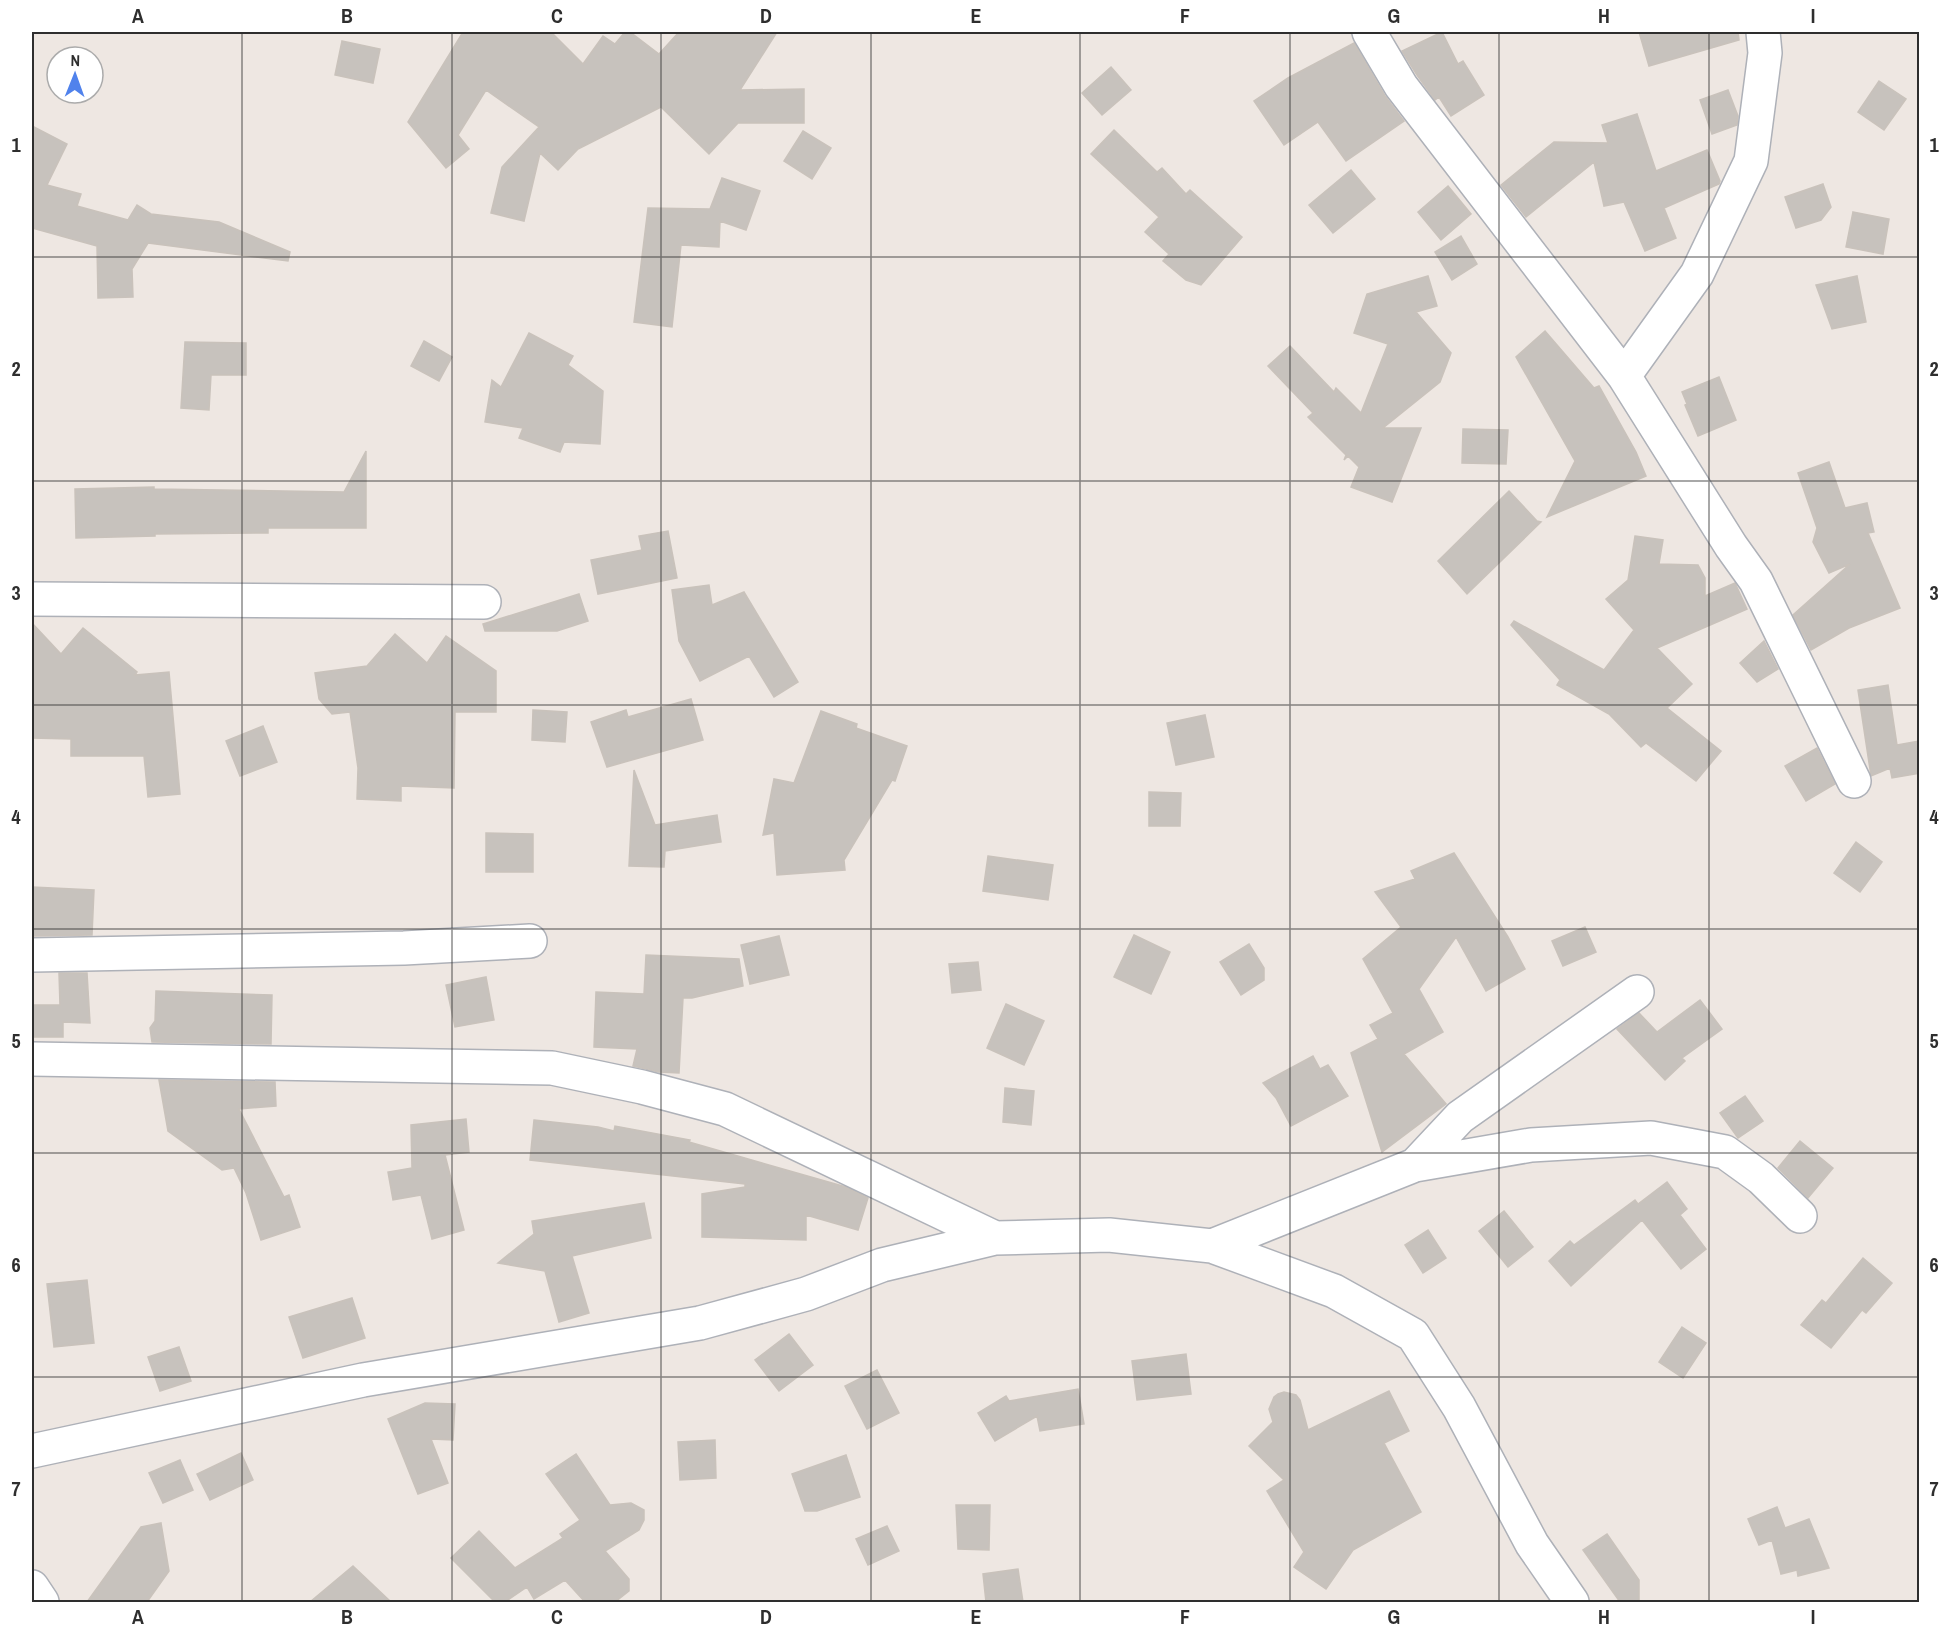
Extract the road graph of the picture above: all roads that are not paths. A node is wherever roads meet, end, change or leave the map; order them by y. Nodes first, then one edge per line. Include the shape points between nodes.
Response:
1 (1369, 32) edge
2 (1764, 32) edge
3 (1624, 376) junction
4 (32, 599) edge
5 (484, 602) dead end
6 (1854, 781) dead end
7 (530, 941) dead end
8 (32, 955) edge
9 (1637, 992) dead end
10 (32, 1059) edge
11 (1415, 1165) junction
12 (1800, 1216) dead end
13 (995, 1238) junction
14 (1212, 1246) junction
15 (32, 1451) edge
16 (32, 1587) edge
17 (42, 1602) edge
18 (1572, 1602) edge

1 - 3 street via 1401,86
2 - 3 street via 1765,53 1751,161 1696,274
3 - 6 street via 1756,581
4 - 5 street
7 - 8 street via 404,948
9 - 11 street via 1460,1117
10 - 13 street via 552,1068 725,1109
11 - 12 street via 1531,1145 1651,1138 1725,1152 1761,1178
11 - 14 street
13 - 14 street via 1109,1235
13 - 15 street via 882,1265 806,1294 700,1323 363,1380
14 - 18 street via 1334,1291 1413,1335 1459,1407 1532,1544
16 - 17 street

